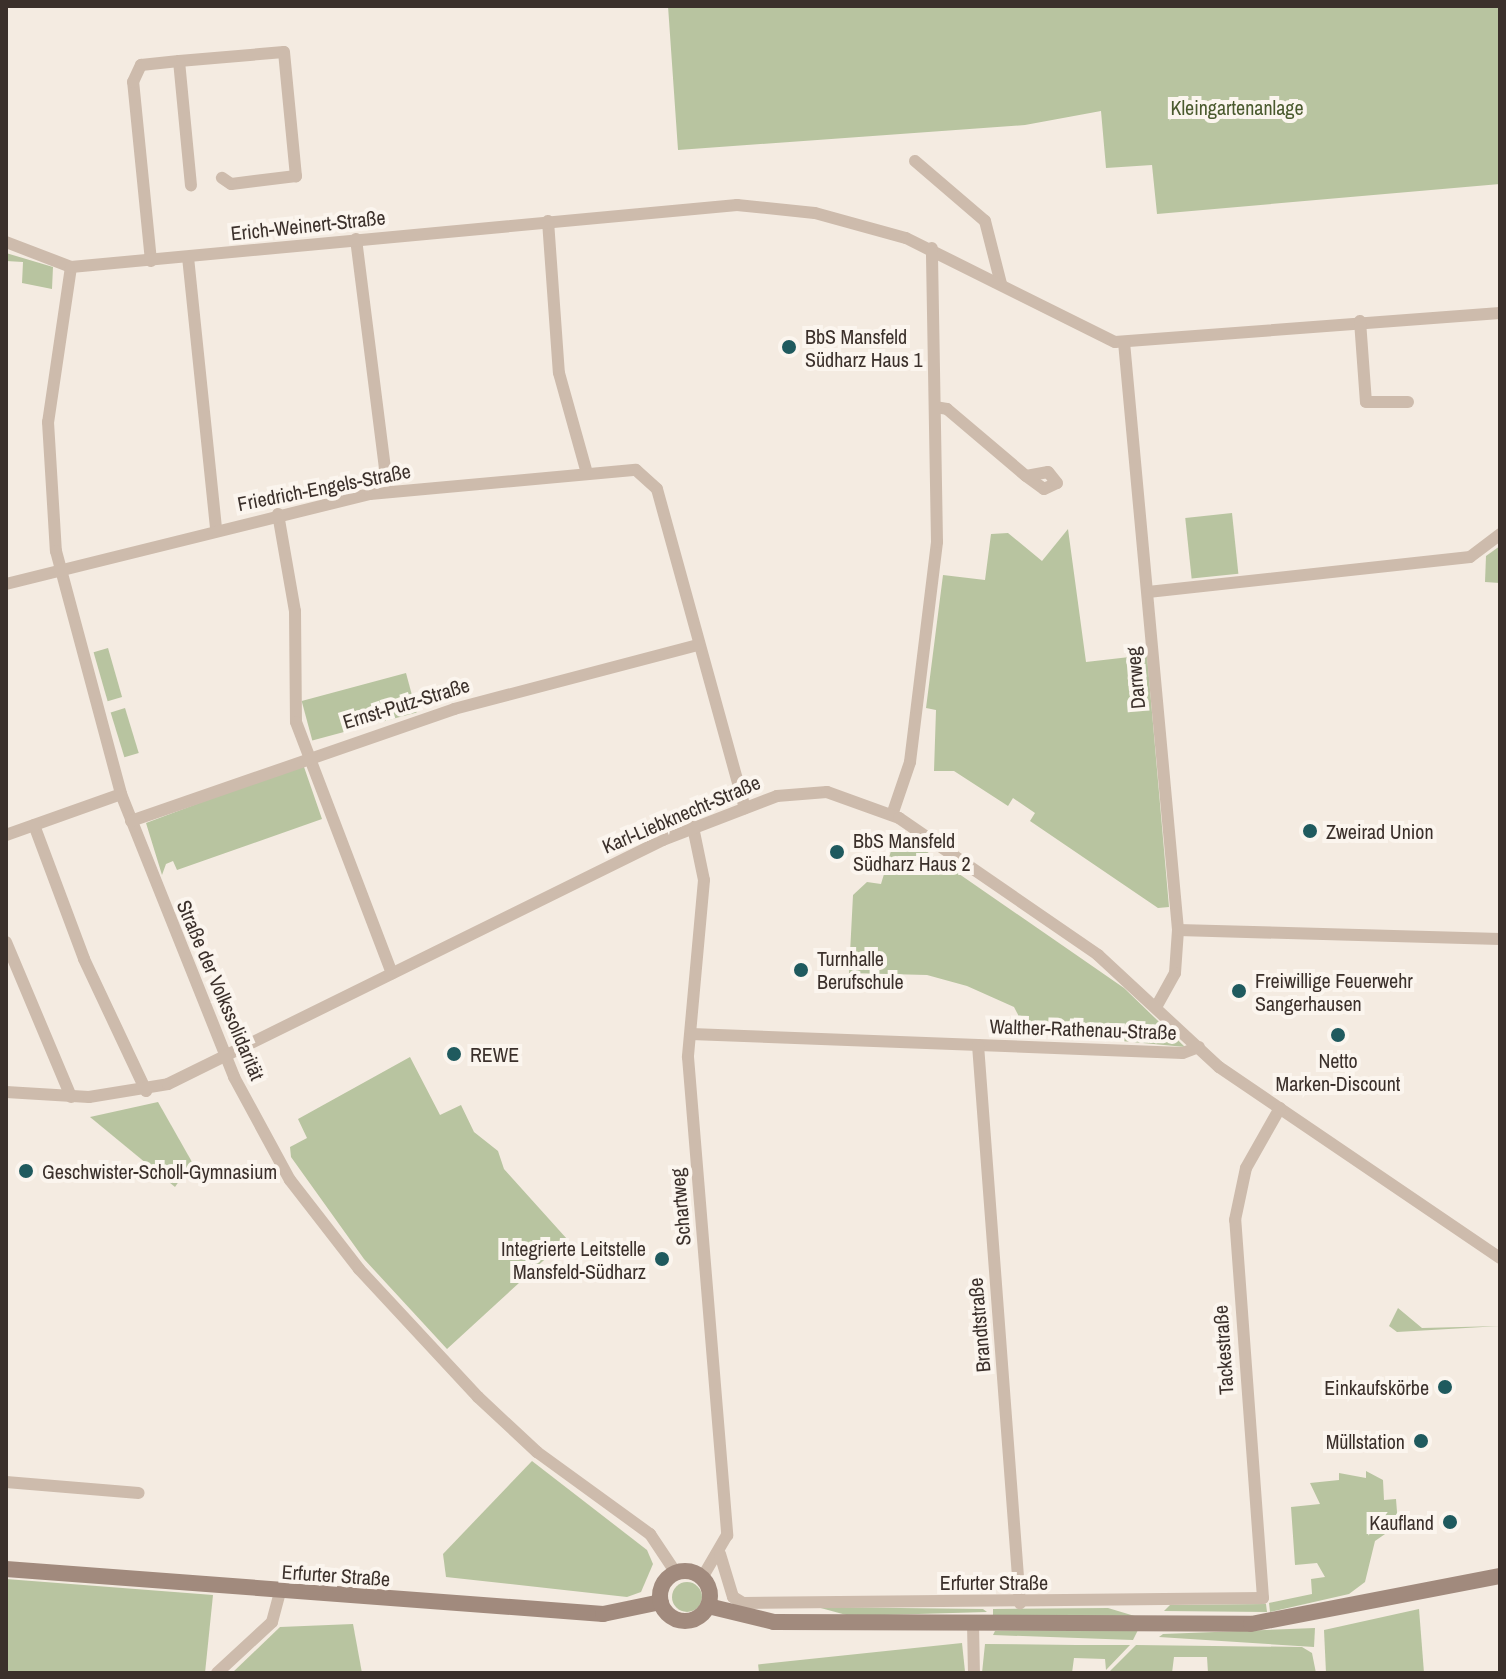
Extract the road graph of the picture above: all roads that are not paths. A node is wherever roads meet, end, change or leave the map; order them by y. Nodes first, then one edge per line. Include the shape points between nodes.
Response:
1 (179, 61) junction
2 (915, 161) dead end
3 (222, 178) dead end
4 (191, 185) dead end
5 (548, 221) junction
6 (356, 239) junction
7 (6, 242) edge
8 (932, 248) junction
9 (188, 257) junction
10 (151, 261) junction
11 (71, 267) junction
12 (1001, 284) junction
13 (1500, 313) edge
14 (1360, 321) junction
15 (1124, 342) junction
16 (1408, 402) dead end
17 (935, 407) junction
18 (586, 470) junction
19 (1026, 476) dead end
20 (388, 491) junction
21 (278, 514) junction
22 (216, 529) junction
23 (1500, 534) edge
24 (60, 569) junction
25 (6, 584) edge
26 (1148, 592) junction
27 (698, 645) junction
28 (308, 754) junction
29 (121, 794) junction
30 (745, 808) junction
31 (892, 815) junction
32 (131, 821) junction
33 (34, 825) junction
34 (693, 827) junction
35 (6, 835) edge
36 (1178, 930) junction
37 (1500, 939) edge
38 (6, 942) edge
39 (392, 973) junction
40 (1157, 1005) junction
41 (691, 1034) junction
42 (978, 1045) junction
43 (1199, 1047) junction
44 (225, 1057) junction
45 (6, 1083) edge
46 (146, 1091) junction
47 (6, 1092) edge
48 (71, 1097) junction
49 (1280, 1108) junction
50 (1500, 1258) edge
51 (6, 1482) edge
52 (139, 1493) dead end
53 (720, 1554) junction
54 (6, 1569) edge
55 (676, 1573) junction
56 (1500, 1576) edge
57 (702, 1578) junction
58 (280, 1592) junction
59 (1263, 1598) joint
60 (1160, 1600) junction
61 (661, 1602) junction
62 (1020, 1603) junction
63 (708, 1606) junction
64 (973, 1623) junction
65 (1160, 1623) junction
66 (217, 1673) edge
67 (974, 1673) edge

1 - 3 street via 284,52 296,175 231,184
1 - 4 street
1 - 10 street via 142,65 133,76
2 - 12 street via 985,221
5 - 6 street, Erich-Weinert-Straße
5 - 8 street, Erich-Weinert-Straße via 764,206 851,221
5 - 18 street via 559,373
6 - 9 street, Erich-Weinert-Straße
6 - 20 street
7 - 11 street
8 - 12 street, Erich-Weinert-Straße
8 - 17 street
9 - 10 street, Erich-Weinert-Straße
9 - 22 street
10 - 11 street, Erich-Weinert-Straße
11 - 24 street, Straße der Volkssolidarität via 48,422
12 - 15 street, Erich-Weinert-Straße
13 - 14 street
14 - 15 street
14 - 16 street via 1366,402
15 - 26 street, Darrweg
17 - 19 street via 947,409
17 - 31 street via 936,558 910,762
18 - 20 street, Friedrich-Engels-Straße
18 - 27 street, Friedrich-Engels-Straße via 626,468 652,481
20 - 21 street, Friedrich-Engels-Straße
21 - 22 street, Friedrich-Engels-Straße
21 - 28 street via 295,611 295,710
22 - 24 street, Friedrich-Engels-Straße
23 - 26 street via 1470,557
24 - 25 street, Friedrich-Engels-Straße
24 - 29 street, Straße der Volkssolidarität
26 - 36 street, Darrweg
27 - 28 street, Ernst-Putz-Straße via 593,668
27 - 30 street
28 - 32 street, Ernst-Putz-Straße
28 - 39 street
29 - 32 street, Straße der Volkssolidarität
29 - 33 street
30 - 31 street, Karl-Liebknecht-Straße via 819,791
30 - 34 street, Karl-Liebknecht-Straße
31 - 40 street, Karl-Liebknecht-Straße via 1110,964
32 - 44 street, Straße der Volkssolidarität
33 - 35 street
33 - 46 street via 84,959
34 - 39 street, Karl-Liebknecht-Straße
34 - 41 street, Schartweg via 704,880
36 - 37 street
36 - 40 street, Darrweg via 1175,973
38 - 48 street
39 - 44 street, Karl-Liebknecht-Straße
40 - 43 street, Karl-Liebknecht-Straße
41 - 42 street, Walther-Rathenau-Straße
41 - 53 street, Schartweg via 727,1535
42 - 43 street, Walther-Rathenau-Straße via 1187,1053
42 - 62 street, Brandtstraße
43 - 49 street, Walther-Rathenau-Straße
44 - 46 street, Karl-Liebknecht-Straße
44 - 55 street, Straße der Volkssolidarität via 290,1180 359,1269 537,1452 650,1534
45 - 47 street
46 - 48 street, Karl-Liebknecht-Straße
47 - 48 street, Karl-Liebknecht-Straße
49 - 50 street, Walther-Rathenau-Straße
49 - 59 street, Tackestraße via 1246,1168 1235,1220
51 - 52 street
53 - 57 street, Schartweg
53 - 62 street, Erfurter Straße via 733,1597 743,1603
54 - 58 main road, Erfurter Straße
55 - 57 main road
55 - 61 main road via 663,1585
56 - 65 main road, Erfurter Straße via 1276,1622
57 - 63 main road
58 - 61 main road, Erfurter Straße via 603,1614
58 - 66 street via 268,1627
59 - 60 street, Erfurter Straße
60 - 62 street, Erfurter Straße
60 - 65 street
61 - 63 main road via 684,1620
63 - 64 main road, Erfurter Straße via 764,1622
64 - 65 main road, Erfurter Straße
64 - 67 street

